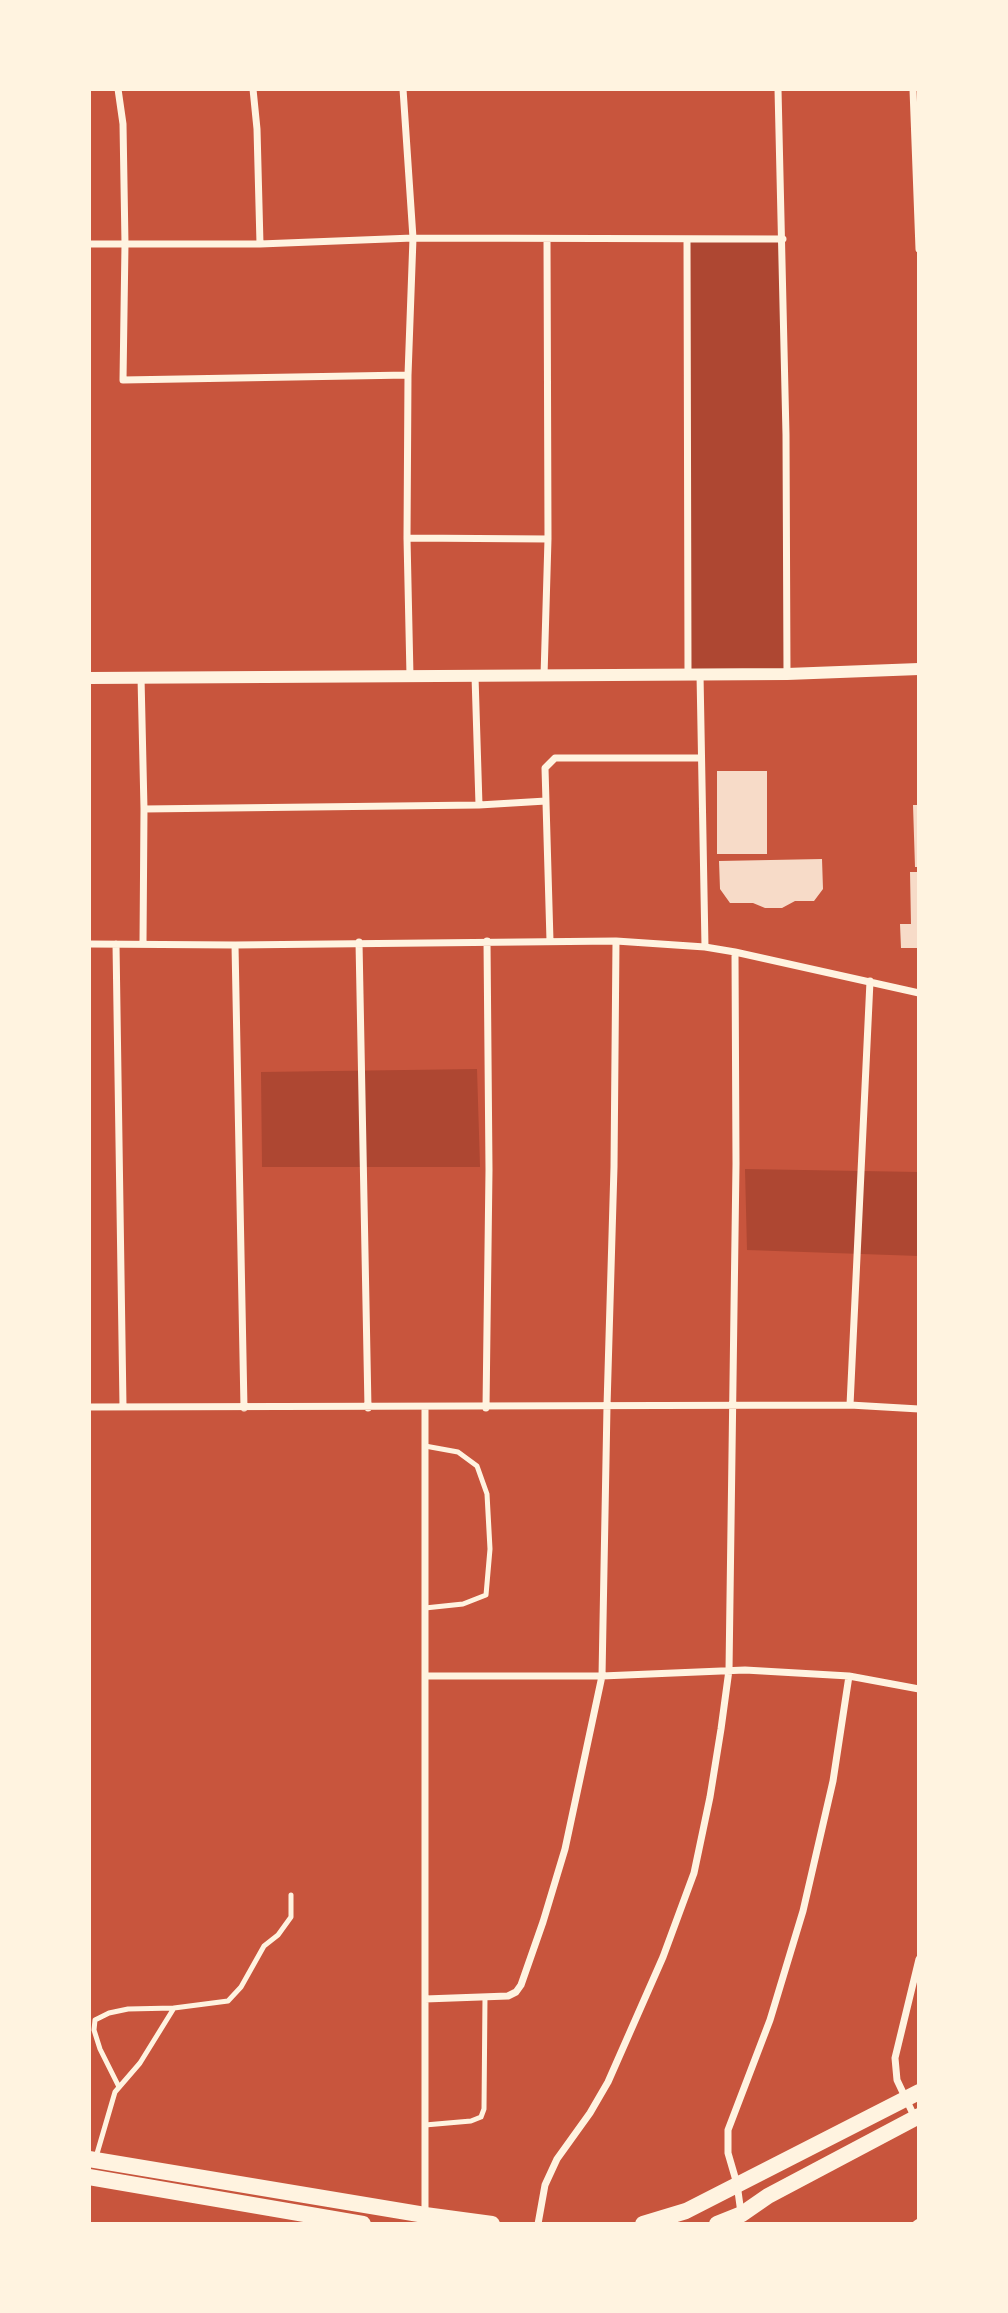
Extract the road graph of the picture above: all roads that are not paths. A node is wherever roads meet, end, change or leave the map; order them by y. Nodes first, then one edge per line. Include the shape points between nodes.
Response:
1 (118, 89) edge
2 (253, 89) edge
3 (403, 89) edge
4 (778, 89) edge
5 (913, 89) edge
6 (413, 238) junction
7 (687, 239) junction
8 (783, 239) junction
9 (547, 240) junction
10 (89, 244) edge
11 (125, 244) junction
12 (260, 244) junction
13 (919, 249) edge
14 (408, 375) junction
15 (407, 538) junction
16 (548, 540) junction
17 (919, 669) edge
18 (694, 674) junction
19 (787, 674) junction
20 (411, 676) junction
21 (474, 676) junction
22 (544, 676) junction
23 (141, 677) junction
24 (89, 678) edge
25 (700, 758) junction
26 (545, 801) junction
27 (479, 805) junction
28 (144, 809) junction
29 (487, 941) junction
30 (550, 941) junction
31 (616, 941) junction
32 (359, 942) junction
33 (143, 943) junction
34 (89, 944) edge
35 (116, 944) junction
36 (235, 945) junction
37 (705, 947) junction
38 (735, 952) junction
39 (870, 981) junction
40 (919, 993) edge
41 (850, 1405) junction
42 (123, 1406) junction
43 (607, 1406) junction
44 (733, 1406) junction
45 (89, 1407) edge
46 (244, 1408) junction
47 (368, 1408) junction
48 (425, 1408) junction
49 (486, 1408) junction
50 (919, 1409) edge
51 (425, 1447) junction
52 (425, 1608) junction
53 (729, 1671) junction
54 (425, 1676) junction
55 (602, 1676) junction
56 (849, 1676) junction
57 (919, 1689) edge
58 (292, 1895) dead end
59 (919, 1959) edge
60 (485, 1997) junction
61 (425, 1999) junction
62 (174, 2008) junction
63 (119, 2087) junction
64 (912, 2096) edge
65 (917, 2117) edge
66 (425, 2125) junction
67 (92, 2159) edge
68 (90, 2177) edge
69 (737, 2185) junction
70 (739, 2219) edge
71 (423, 2220) edge
72 (363, 2224) edge
73 (492, 2224) edge
74 (538, 2224) edge
75 (643, 2224) edge
76 (716, 2224) edge

1 - 11 street
2 - 12 street
3 - 6 street
4 - 8 street
5 - 13 street
6 - 9 street
6 - 12 street
6 - 14 street
7 - 8 street
7 - 9 street
7 - 18 street
8 - 19 street
9 - 16 street
10 - 11 street
11 - 12 street
11 - 14 street via 123,380
14 - 15 street
15 - 16 street
15 - 20 street
16 - 22 street
17 - 19 street
18 - 19 street
18 - 22 street
18 - 25 street
20 - 21 street
20 - 23 street
21 - 22 street
21 - 27 street
23 - 24 street
23 - 28 street
25 - 26 street via 555,758 545,768
25 - 37 street
26 - 27 street
26 - 30 street
27 - 28 street
28 - 33 street
29 - 30 street
29 - 32 street
29 - 49 street
30 - 31 street
31 - 37 street
31 - 43 street
32 - 36 street
32 - 47 street
33 - 35 street
33 - 36 street
34 - 35 street
35 - 42 street
36 - 46 street
37 - 38 street
38 - 39 street
38 - 44 street
39 - 40 street
39 - 41 street
41 - 44 street
41 - 50 street
42 - 45 street
42 - 46 street
43 - 44 street
43 - 49 street
43 - 55 street
44 - 53 street
46 - 47 street
47 - 48 street
48 - 49 street
48 - 51 street
51 - 52 street
51 - 52 lane via 458,1452 477,1466 487,1494 490,1549 486,1595 463,1604
52 - 54 street
53 - 55 street
53 - 56 street
53 - 74 street via 694,1873 608,2082 545,2185
54 - 55 street
54 - 61 street
55 - 60 street via 565,1849 544,1922 516,1992
56 - 57 street
56 - 69 street via 833,1780 803,1911 770,2020 728,2130 728,2153
58 - 62 lane via 291,1917 264,1946 228,2001
59 - 64 street via 895,2058 897,2080
60 - 61 street
60 - 66 lane via 481,2117
61 - 66 street
62 - 63 lane
62 - 63 lane via 128,2010 95,2020 100,2049
63 - 67 lane
64 - 65 street
64 - 69 main road
65 - 70 main road via 768,2196
66 - 71 street
67 - 68 lane
67 - 71 main road
68 - 72 main road
69 - 70 street
69 - 75 main road via 686,2211
70 - 76 main road
71 - 73 main road

